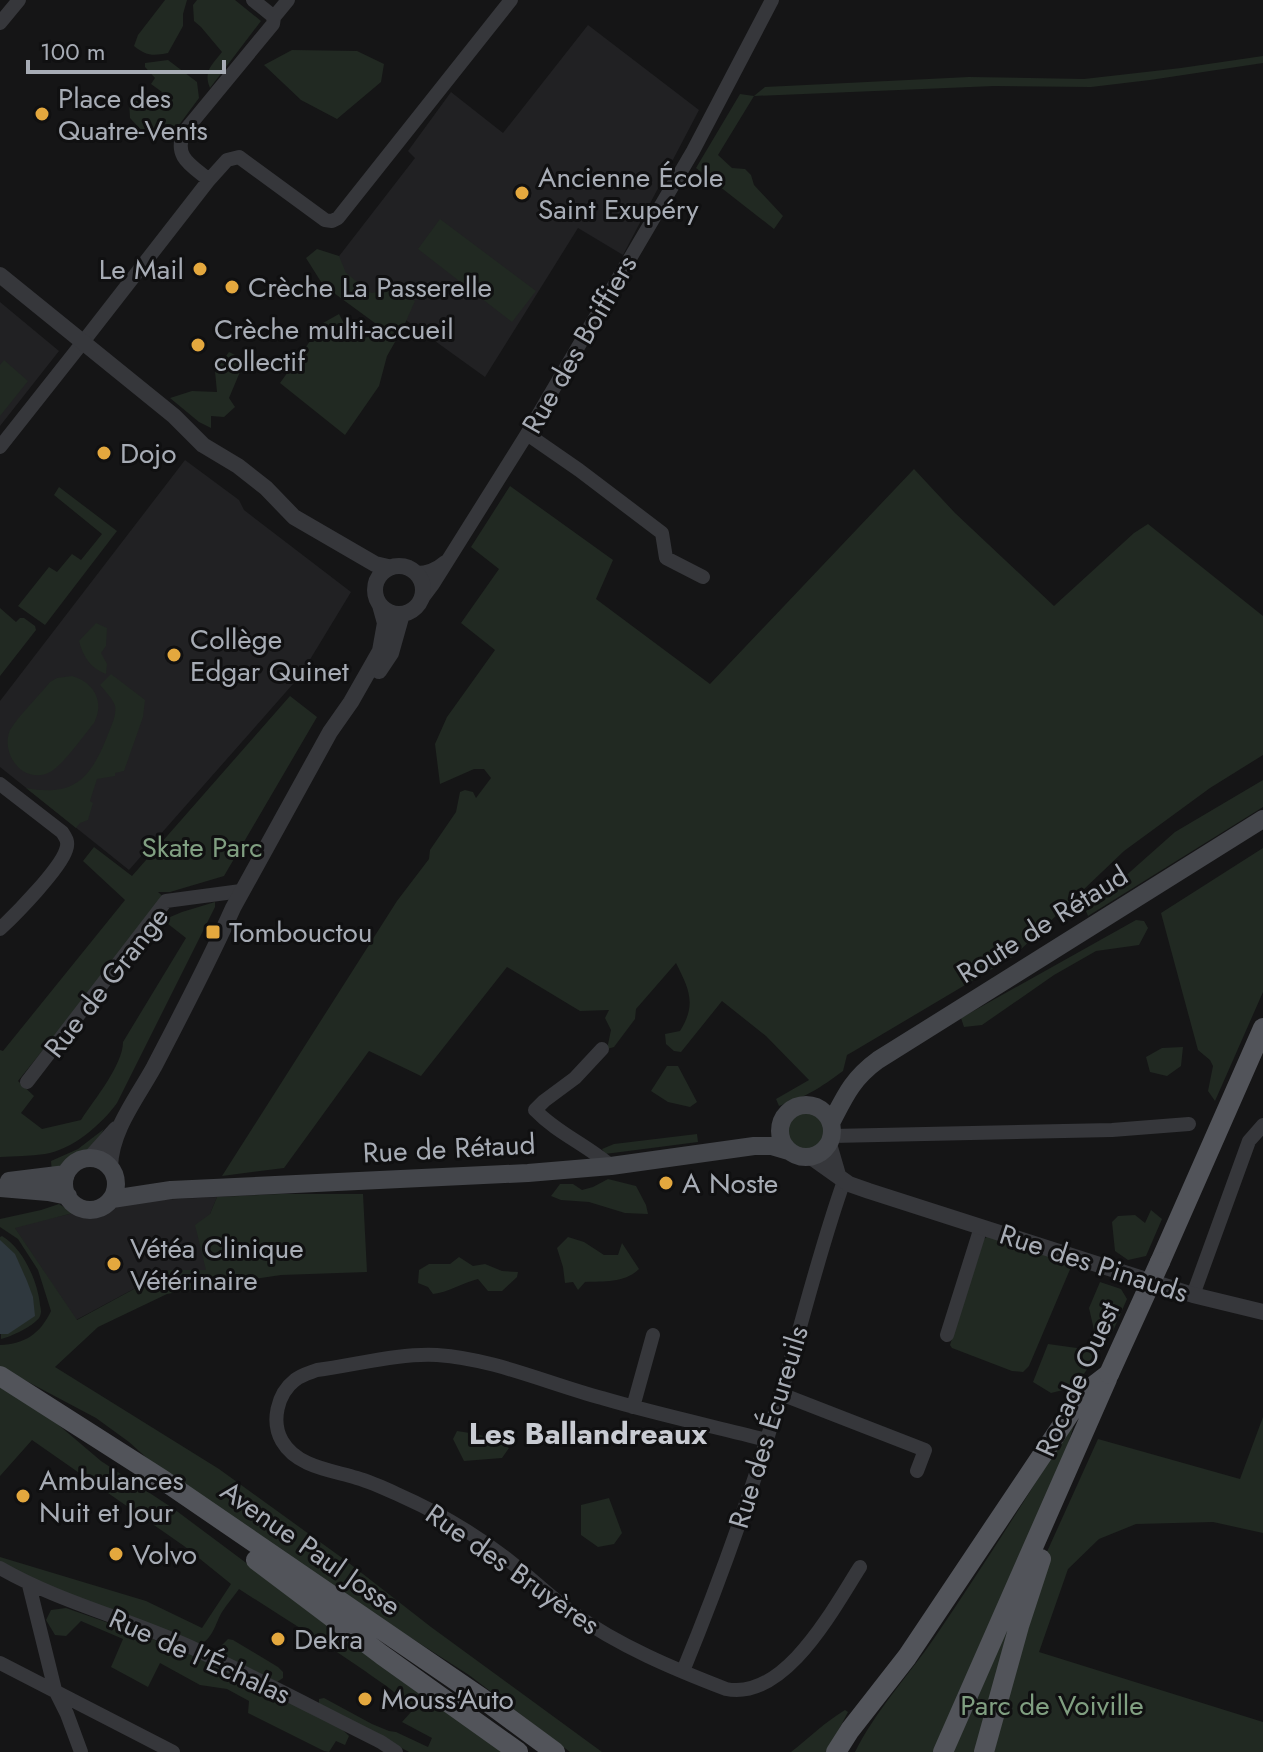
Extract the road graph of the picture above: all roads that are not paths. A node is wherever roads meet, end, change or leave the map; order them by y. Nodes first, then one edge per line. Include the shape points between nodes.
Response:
1 (19, 0) edge
2 (253, 0) edge
3 (288, 0) edge
4 (511, 0) edge
5 (772, 0) edge
6 (274, 17) junction
7 (0, 23) edge
8 (209, 180) junction
9 (0, 275) edge
10 (83, 342) junction
11 (527, 434) junction
12 (0, 447) edge
13 (334, 541) junction
14 (449, 558) junction
15 (388, 567) junction
16 (417, 573) junction
17 (703, 577) dead end
18 (375, 584) junction
19 (421, 600) junction
20 (380, 605) junction
21 (402, 614) junction
22 (351, 702) junction
23 (0, 784) edge
24 (1263, 819) edge
25 (241, 891) junction
26 (0, 929) edge
27 (1263, 1028) edge
28 (602, 1049) dead end
29 (27, 1082) dead end
30 (853, 1082) junction
31 (812, 1105) junction
32 (123, 1122) junction
33 (1189, 1124) dead end
34 (1263, 1125) edge
35 (780, 1126) junction
36 (831, 1134) junction
37 (729, 1149) junction
38 (789, 1151) junction
39 (811, 1157) junction
40 (90, 1158) junction
41 (611, 1166) junction
42 (66, 1174) junction
43 (841, 1178) junction
44 (0, 1181) edge
45 (112, 1182) junction
46 (0, 1188) edge
47 (68, 1196) junction
48 (981, 1227) junction
49 (1193, 1295) junction
50 (1263, 1312) edge
51 (653, 1335) dead end
52 (947, 1335) dead end
53 (1109, 1374) junction
54 (0, 1376) edge
55 (31, 1394) junction
56 (781, 1394) junction
57 (633, 1407) junction
58 (767, 1440) junction
59 (1077, 1449) junction
60 (917, 1471) dead end
61 (860, 1567) dead end
62 (0, 1568) edge
63 (29, 1585) junction
64 (0, 1663) edge
65 (683, 1671) junction
66 (55, 1690) junction
67 (81, 1752) edge
68 (173, 1752) edge
69 (396, 1752) edge
70 (518, 1752) edge
71 (555, 1752) edge
72 (836, 1752) edge
73 (943, 1752) edge
74 (984, 1752) edge

1 - 7 street
2 - 6 street
3 - 6 street
4 - 8 street via 338,218 318,216 239,157 227,160
5 - 11 street, Rue des Boiffiers via 693,151
6 - 8 street via 179,142 186,161
8 - 10 street
9 - 10 street
10 - 12 street
10 - 13 street via 174,416 212,437 294,517
11 - 14 street, Rue des Boiffiers
11 - 17 street via 662,533 666,558
13 - 15 street
13 - 18 street
14 - 16 street
14 - 19 street, Rue des Boiffiers
15 - 16 street via 403,565
15 - 18 street
16 - 19 street via 423,585
18 - 20 street
19 - 21 street
20 - 21 street
20 - 22 street via 385,623 380,651
21 - 22 street via 385,663
22 - 25 street
23 - 26 street via 62,832 67,843 52,871
24 - 30 main road, Route de Rétaud via 878,1060
25 - 29 street, Rue de Grange via 166,901
25 - 32 street
27 - 53 main road, Rocade Ouest, bridge
28 - 41 street via 535,1110
30 - 31 main road
30 - 36 main road
31 - 35 main road via 789,1111
31 - 36 main road via 824,1112
32 - 40 street
32 - 45 street via 110,1153
33 - 36 street
34 - 49 street via 1249,1141
35 - 37 main road
35 - 38 main road
36 - 39 main road via 820,1153
36 - 43 street
37 - 38 main road via 766,1146
37 - 41 main road, Rue de Rétaud
38 - 39 main road
39 - 43 street, Rue des Pinauds
40 - 42 main road via 78,1161
40 - 45 main road via 103,1161
41 - 45 main road, Rue de Rétaud via 171,1190
42 - 44 main road
42 - 47 main road
43 - 48 street, Rue des Pinauds
43 - 56 street, Rue des Écureuils
45 - 47 main road via 98,1208 74,1204
46 - 47 main road
48 - 49 street, Rue des Pinauds
48 - 52 street
49 - 50 street, Rue des Pinauds
51 - 57 street
53 - 59 main road, Rocade Ouest
53 - 72 main road via 1083,1394 915,1645
54 - 55 main road, Avenue Paul Josse
55 - 70 main road, Avenue Paul Josse
55 - 71 main road, Avenue Paul Josse
56 - 58 street, Rue des Écureuils
56 - 60 street via 925,1450
57 - 58 street, Rue des Bruyères
57 - 65 street, Rue des Bruyères via 499,1365 412,1356 303,1375 283,1394 277,1428 300,1459 396,1493 457,1524 574,1614
58 - 65 street, Rue des Écureuils
59 - 73 main road, Rocade Ouest
59 - 74 main road
61 - 65 street, Rue des Bruyères via 817,1633 772,1680 736,1691
62 - 63 street, Rue de l'Échalas
63 - 66 street
63 - 69 street, Rue de l'Échalas via 188,1647
64 - 66 street
66 - 67 street
66 - 68 street

